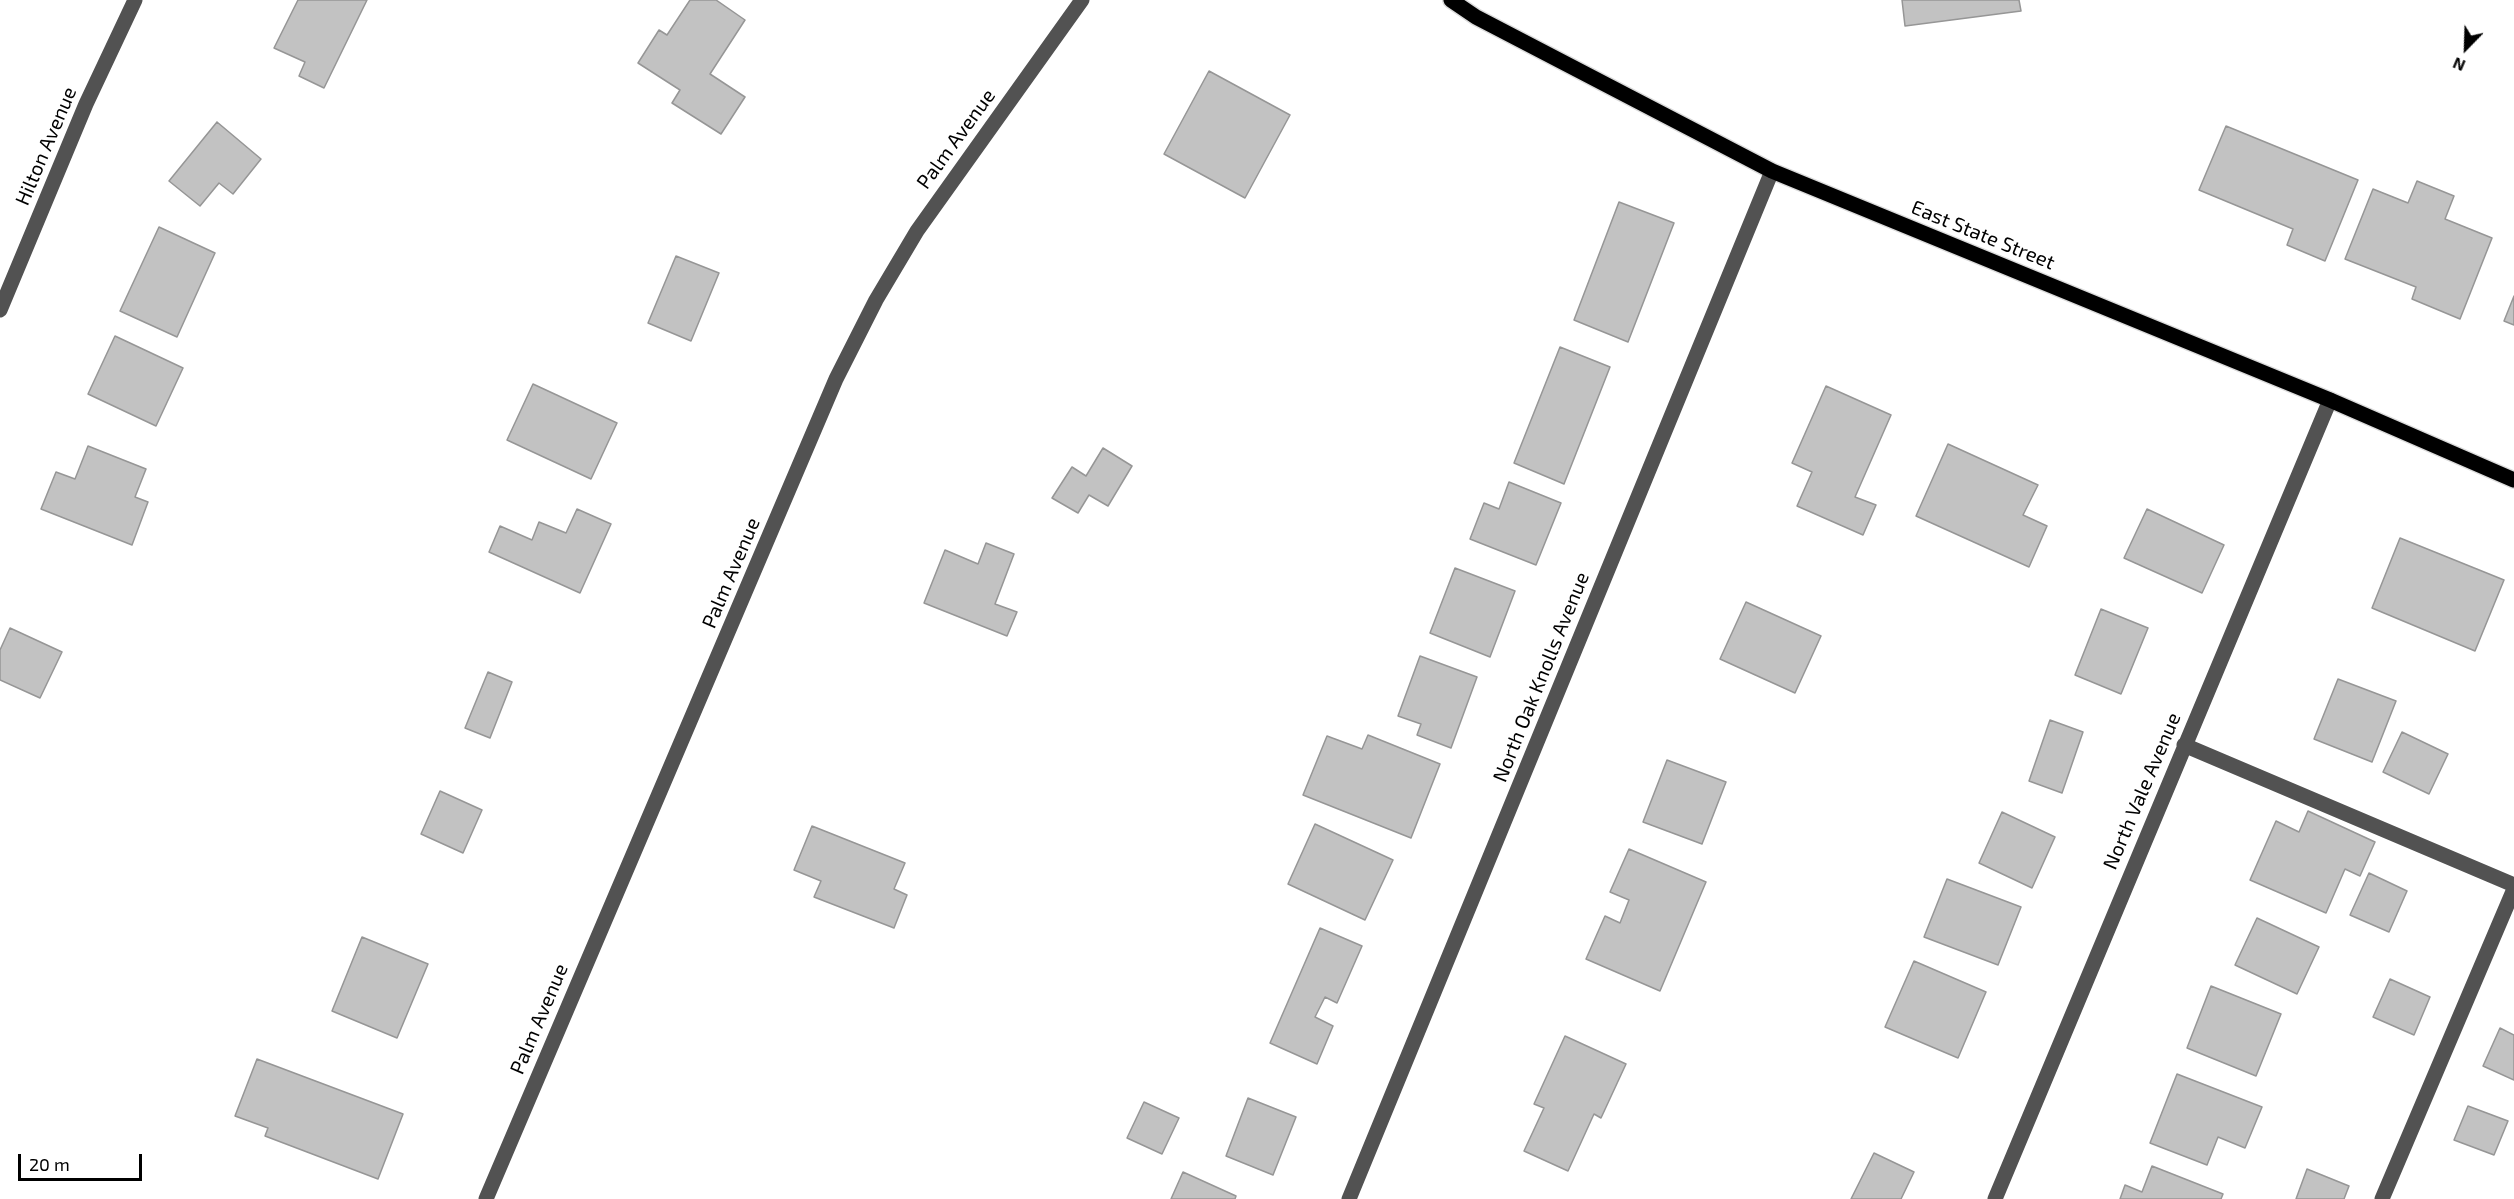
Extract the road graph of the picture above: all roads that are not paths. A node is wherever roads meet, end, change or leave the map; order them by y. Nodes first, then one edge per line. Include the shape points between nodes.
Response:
1 (135, 0) edge
2 (1082, 0) edge
3 (1451, 0) edge
4 (1772, 171) junction
5 (0, 310) edge
6 (2330, 400) junction
7 (2514, 480) edge
8 (2184, 745) junction
9 (2514, 887) edge
10 (486, 1199) edge
11 (1349, 1199) edge
12 (1995, 1199) edge
13 (2382, 1199) edge

1 - 5 street, Hilton Avenue via 86,104
2 - 10 street, Palm Avenue via 917,231 841,369
3 - 4 main road, East State Street via 1476,17
4 - 6 main road, East State Street
4 - 11 street, North Oak Knolls Avenue
6 - 7 main road, East State Street
6 - 8 street, North Vale Avenue
8 - 9 street
8 - 12 street, North Vale Avenue
9 - 13 street

